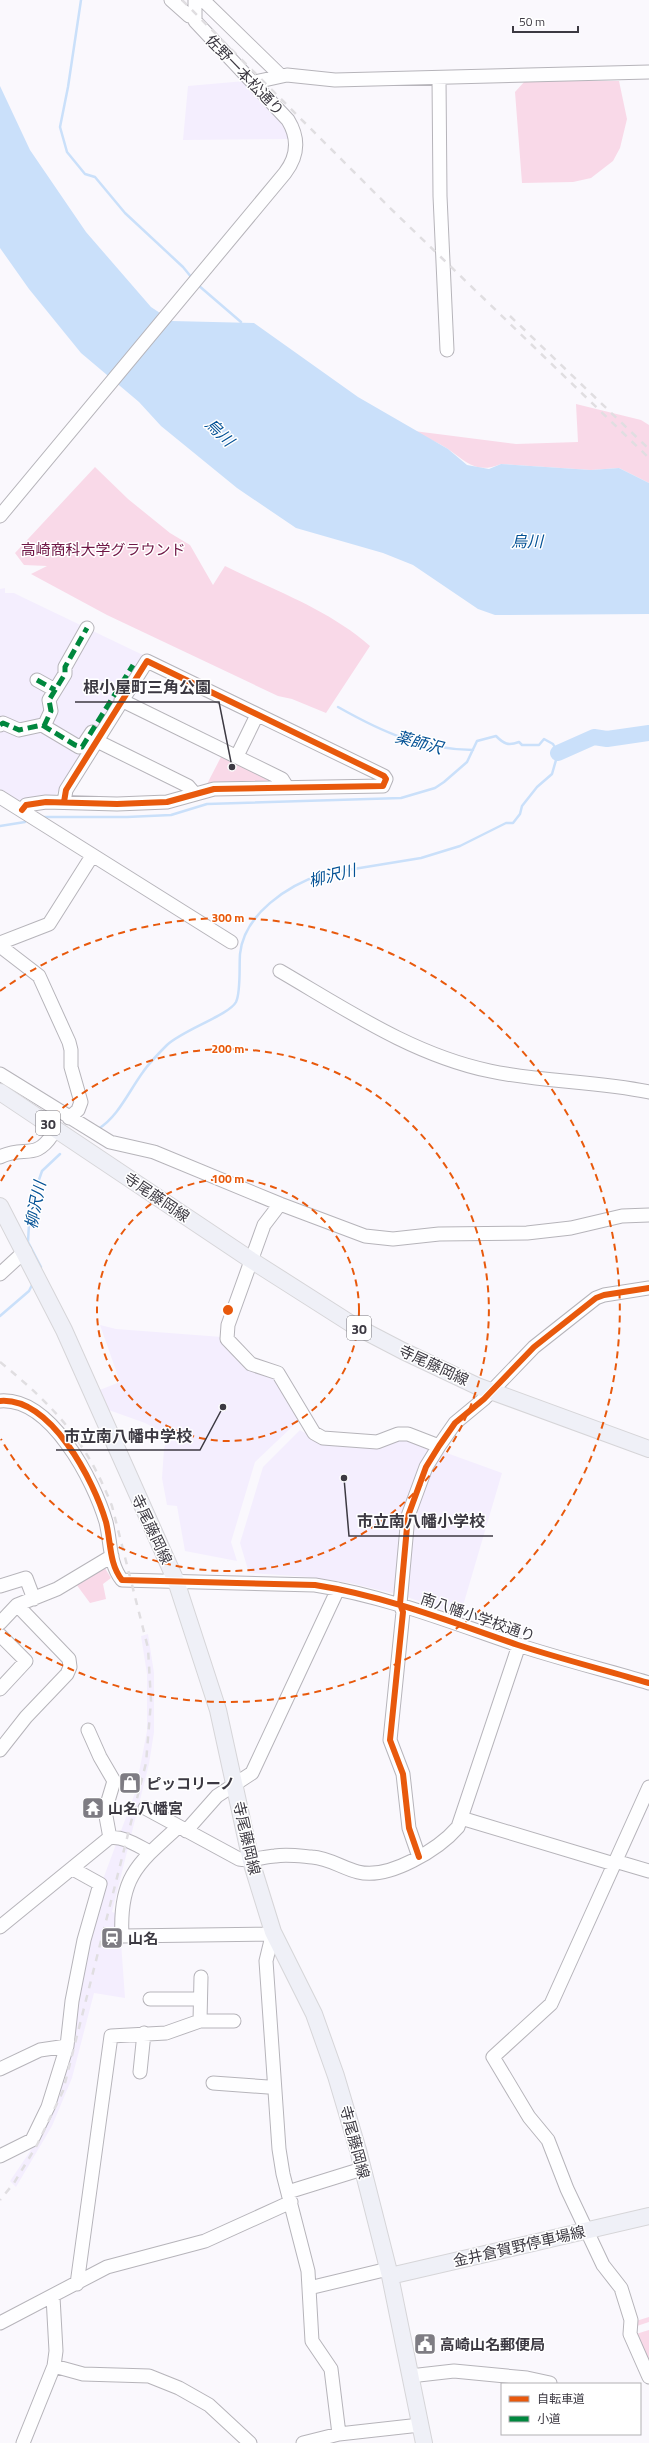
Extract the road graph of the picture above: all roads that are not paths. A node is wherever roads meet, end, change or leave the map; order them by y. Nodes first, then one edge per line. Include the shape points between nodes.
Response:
1 (171, 0) edge
2 (195, 0) edge
3 (203, 0) edge
4 (194, 16) junction
5 (649, 72) edge
6 (280, 75) junction
7 (439, 78) junction
8 (255, 82) junction
9 (446, 350) dead end
10 (0, 516) edge
11 (87, 628) dead end
12 (133, 665) dead end
13 (37, 680) dead end
14 (55, 690) junction
15 (121, 700) junction
16 (257, 715) junction
17 (0, 725) edge
18 (44, 726) junction
19 (96, 741) junction
20 (236, 756) junction
21 (287, 787) junction
22 (194, 793) junction
23 (0, 797) edge
24 (64, 802) junction
25 (22, 810) junction
26 (92, 856) junction
27 (231, 942) dead end
28 (0, 944) edge
29 (280, 971) dead end
30 (0, 1074) edge
31 (0, 1092) edge
32 (649, 1092) edge
33 (0, 1100) edge
34 (69, 1118) junction
35 (52, 1135) junction
36 (95, 1156) junction
37 (0, 1157) edge
38 (280, 1204) junction
39 (0, 1206) edge
40 (649, 1215) edge
41 (25, 1251) junction
42 (251, 1260) junction
43 (0, 1274) edge
44 (649, 1288) edge
45 (492, 1391) junction
46 (0, 1401) edge
47 (439, 1446) junction
48 (649, 1449) edge
49 (112, 1556) junction
50 (176, 1581) junction
51 (0, 1586) edge
52 (338, 1589) junction
53 (34, 1598) junction
54 (400, 1604) junction
55 (17, 1605) junction
56 (0, 1623) edge
57 (0, 1635) edge
58 (520, 1645) junction
59 (649, 1683) edge
60 (0, 1689) edge
61 (88, 1730) dead end
62 (0, 1750) edge
63 (236, 1785) junction
64 (649, 1788) edge
65 (144, 1808) dead end
66 (461, 1818) junction
67 (182, 1829) junction
68 (110, 1838) junction
69 (150, 1852) junction
70 (419, 1857) junction
71 (250, 1861) junction
72 (615, 1863) junction
73 (73, 1869) junction
74 (649, 1871) edge
75 (0, 1927) edge
76 (273, 1932) junction
77 (201, 1977) dead end
78 (150, 1999) dead end
79 (200, 1999) junction
80 (200, 2021) junction
81 (234, 2021) dead end
82 (144, 2033) junction
83 (67, 2046) junction
84 (0, 2069) edge
85 (140, 2072) dead end
86 (213, 2083) dead end
87 (273, 2085) junction
88 (0, 2156) edge
89 (362, 2169) junction
90 (290, 2197) junction
91 (649, 2216) edge
92 (588, 2231) junction
93 (389, 2272) junction
94 (78, 2284) junction
95 (309, 2288) junction
96 (53, 2297) junction
97 (0, 2323) edge
98 (54, 2366) junction
99 (410, 2376) junction
100 (649, 2377) edge
101 (550, 2383) dead end
102 (420, 2425) junction
103 (335, 2438) edge
104 (23, 2443) edge
105 (250, 2443) edge
106 (303, 2443) edge
107 (424, 2443) edge

1 - 4 street via 186,13
2 - 4 street
3 - 6 street
4 - 8 street, 佐野一本松通り via 203,30
5 - 7 street
6 - 7 street via 336,80
6 - 8 street
7 - 9 street via 440,196
8 - 10 street, 佐野一本松通り via 288,120 294,131 295,152 285,174
11 - 14 street
12 - 18 street via 82,747
13 - 14 street
14 - 18 street via 49,700 51,711
15 - 16 street via 147,661
15 - 19 street
15 - 20 street
16 - 20 street
16 - 21 street via 386,779 383,786
17 - 18 street via 3,723 19,730 38,724
19 - 22 street via 188,786
19 - 24 street via 66,790
20 - 21 street via 282,779
21 - 22 street via 214,789
22 - 24 street via 166,802
23 - 25 street
24 - 25 street via 31,804
25 - 26 street
26 - 27 street
26 - 28 street via 49,924
28 - 34 street via 39,976 69,1042 71,1067 81,1102 78,1110
29 - 32 street via 388,1034 428,1052 489,1071 543,1080 618,1085
30 - 34 street
31 - 36 main road, 寺尾藤岡線 / 30
33 - 35 main road, 寺尾藤岡線 / 30
34 - 38 street via 110,1142 154,1152
35 - 36 main road, 寺尾藤岡線 / 30
35 - 37 street via 39,1151 10,1152
36 - 42 main road, 寺尾藤岡線 / 30
38 - 40 street via 365,1236 393,1239 438,1234 527,1233 571,1228 622,1216
38 - 42 street via 264,1225
39 - 41 main road, 寺尾藤岡線
41 - 43 street
41 - 50 main road, 寺尾藤岡線
42 - 45 main road, 寺尾藤岡線 / 30 via 353,1324 403,1351
42 - 47 street via 228,1325 228,1339 251,1364 278,1373 314,1433 323,1438 377,1442 398,1434 408,1434
44 - 45 street via 596,1298 534,1348
45 - 47 street via 455,1424
45 - 48 main road, 寺尾藤岡線 / 30
46 - 49 street via 20,1402 29,1407 52,1427 66,1445 86,1474 97,1496 111,1541
47 - 54 street via 426,1467 408,1516
49 - 50 street, 南八幡小学校通り via 114,1568 122,1580
49 - 53 street via 88,1568 57,1589
50 - 52 street, 南八幡小学校通り via 315,1585
50 - 63 main road, 寺尾藤岡線 via 218,1710
51 - 53 street via 26,1578
52 - 54 street, 南八幡小学校通り
52 - 63 street via 252,1773
53 - 55 street
54 - 58 street, 南八幡小学校通り
54 - 70 street via 403,1612 390,1740 403,1774 409,1828
55 - 56 street
55 - 62 street via 69,1659 70,1667 67,1674 26,1717
57 - 60 street via 26,1661
58 - 59 street, 南八幡小学校通り
58 - 66 street
61 - 68 street via 114,1780 105,1811
63 - 67 street via 217,1796
63 - 71 main road, 寺尾藤岡線
64 - 72 street
65 - 67 street
66 - 70 street via 458,1827 448,1838
66 - 72 street
67 - 69 street
67 - 71 street via 239,1859
68 - 69 street via 130,1842
68 - 73 street
69 - 76 street via 125,1889 122,1936
70 - 71 street via 386,1871 367,1872 359,1872 319,1857 279,1855
71 - 76 main road, 寺尾藤岡線
72 - 74 street
72 - 92 street via 551,2004 493,2058 529,2117 548,2140 567,2189
73 - 75 street
73 - 83 street via 100,1884 84,1940 72,2001
76 - 87 street via 266,1961
76 - 89 main road, 寺尾藤岡線 via 326,2044
77 - 79 street
78 - 79 street
79 - 80 street
80 - 81 street
80 - 82 street via 166,2033
82 - 85 street
82 - 94 street via 111,2036
83 - 84 street via 40,2050
83 - 88 street via 48,2107 32,2140
86 - 87 street via 268,2087
87 - 90 street via 279,2149
89 - 90 street
89 - 93 main road, 寺尾藤岡線
90 - 94 street via 205,2241 107,2267
90 - 95 street via 308,2271
91 - 92 main road, 金井倉賀野停車場線
92 - 93 main road, 金井倉賀野停車場線
92 - 100 street via 603,2265 621,2288 631,2320 630,2334
93 - 95 street
93 - 99 main road, 寺尾藤岡線
94 - 96 street
95 - 103 street via 312,2341 331,2369
96 - 97 street
96 - 98 street via 56,2351
98 - 104 street
98 - 105 street via 83,2374 149,2376 179,2388 209,2405
99 - 101 street via 454,2372 482,2373
99 - 102 main road, 寺尾藤岡線
102 - 103 street
102 - 107 main road, 寺尾藤岡線
103 - 106 street

